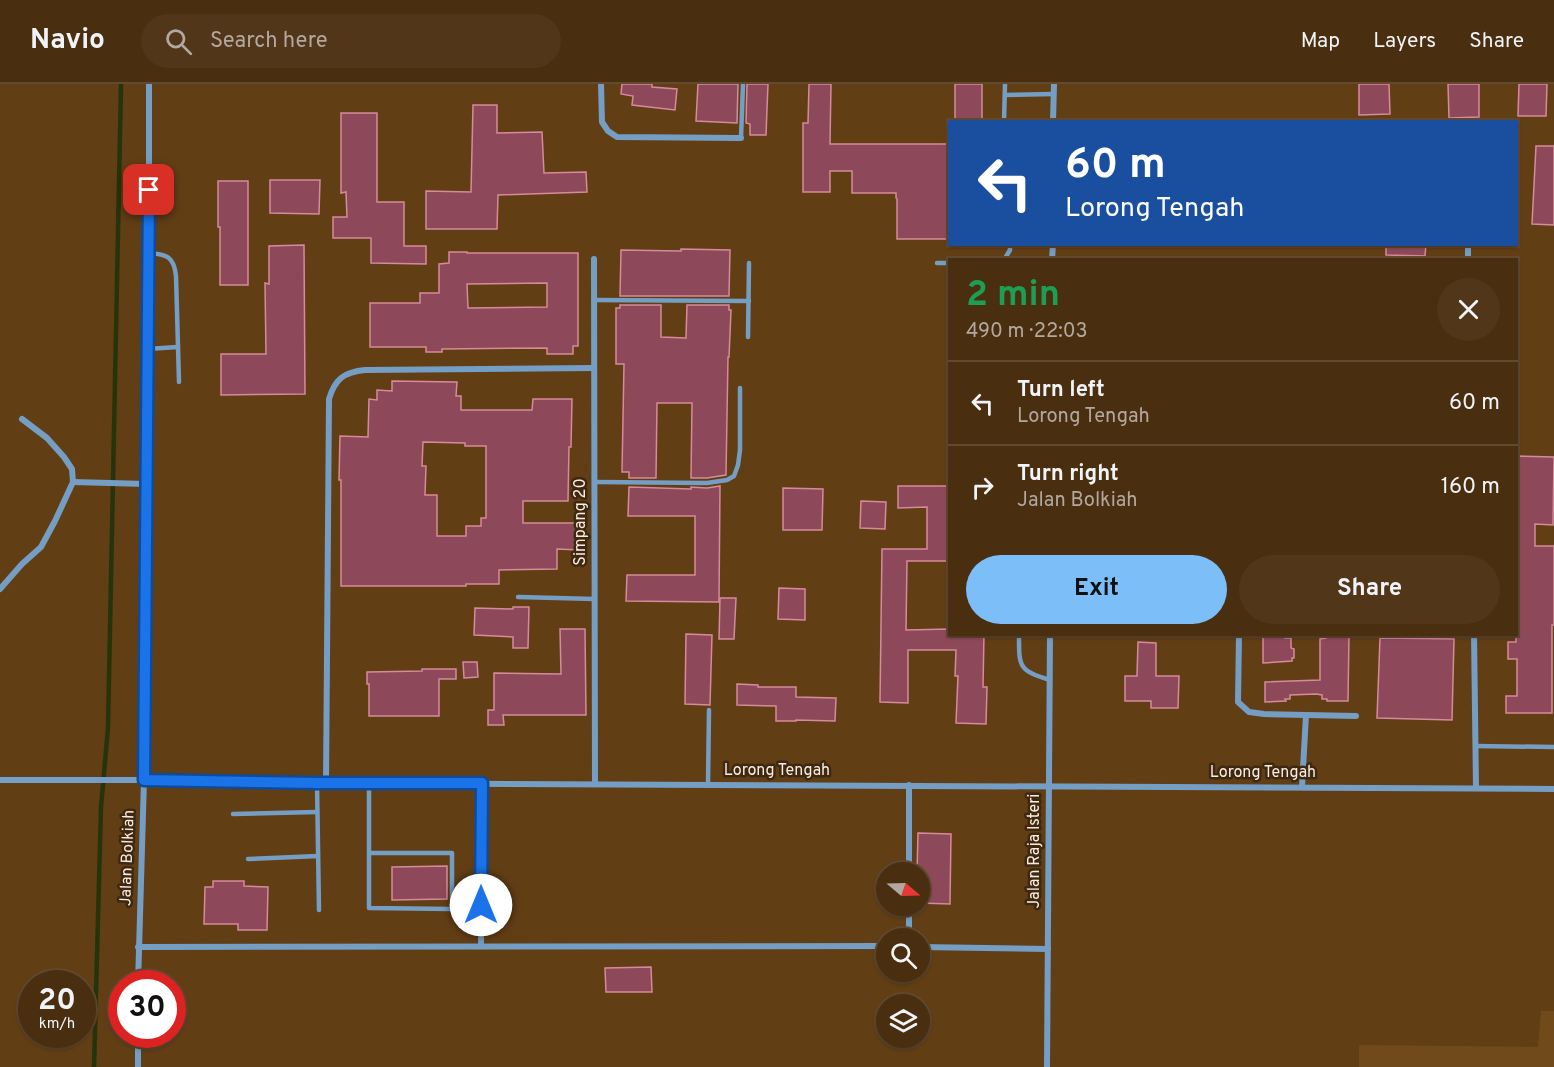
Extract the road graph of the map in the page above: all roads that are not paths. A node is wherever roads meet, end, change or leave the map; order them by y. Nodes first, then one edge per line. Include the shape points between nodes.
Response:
1 (149, 84) edge
2 (601, 84) edge
3 (743, 84) edge
4 (1005, 84) edge
5 (1054, 84) edge
6 (1054, 94) junction
7 (1005, 95) junction
8 (1004, 120) edge
9 (1053, 120) edge
10 (741, 138) joint
11 (149, 253) junction
12 (594, 259) dead end
13 (750, 263) dead end
14 (937, 263) dead end
15 (948, 263) edge
16 (594, 300) junction
17 (749, 301) junction
18 (748, 337) dead end
19 (178, 348) junction
20 (147, 349) junction
21 (594, 368) junction
22 (179, 382) dead end
23 (740, 388) dead end
24 (22, 419) dead end
25 (73, 482) junction
26 (595, 482) junction
27 (146, 484) junction
28 (0, 589) edge
29 (518, 597) dead end
30 (595, 599) junction
31 (1019, 636) edge
32 (1050, 636) edge
33 (1239, 636) edge
34 (1474, 636) edge
35 (1050, 680) junction
36 (709, 710) dead end
37 (1306, 715) junction
38 (1356, 716) dead end
39 (1475, 746) junction
40 (1554, 747) edge
41 (0, 780) edge
42 (144, 780) junction
43 (317, 783) junction
44 (326, 783) junction
45 (369, 783) junction
46 (482, 783) junction
47 (595, 784) junction
48 (708, 784) junction
49 (909, 785) junction
50 (1049, 786) junction
51 (1302, 787) junction
52 (1476, 788) junction
53 (1554, 789) edge
54 (317, 812) junction
55 (233, 814) dead end
56 (369, 853) junction
57 (318, 856) junction
58 (248, 859) dead end
59 (909, 862) edge
60 (319, 910) dead end
61 (481, 946) junction
62 (876, 946) edge
63 (930, 946) edge
64 (138, 947) junction
65 (1048, 949) junction
66 (138, 970) edge
67 (138, 1048) edge
68 (138, 1067) edge
69 (1047, 1067) edge

1 - 11 street, Jalan Bolkiah
2 - 10 street via 602,122 617,137
3 - 10 lane
4 - 7 lane
5 - 6 street
6 - 7 lane
6 - 9 street
7 - 8 lane
11 - 19 lane via 161,254 175,264
11 - 20 street, Jalan Bolkiah
12 - 16 street, Simpang 20
13 - 17 lane
14 - 15 lane
16 - 17 lane
16 - 21 street, Simpang 20
17 - 18 lane
19 - 20 lane
19 - 22 lane
20 - 27 street, Jalan Bolkiah
21 - 26 street, Simpang 20
21 - 44 street via 365,370 345,375 332,389
23 - 26 lane via 740,450 734,476 707,483
24 - 25 street via 47,438 64,458 72,469
25 - 27 street
25 - 28 street via 41,547
26 - 30 street, Simpang 20
27 - 42 street, Jalan Bolkiah
29 - 30 lane
30 - 47 street, Simpang 20
31 - 35 lane via 1019,655 1025,669
32 - 35 street, Jalan Raja Isteri
33 - 37 street via 1238,702 1249,712
34 - 39 street
35 - 50 street, Jalan Raja Isteri
36 - 48 lane
37 - 38 street
37 - 51 street
39 - 40 lane
39 - 52 street
41 - 42 street, Lorong Tengah
42 - 43 street, Lorong Tengah
42 - 64 street, Jalan Bolkiah
43 - 44 street, Lorong Tengah
43 - 54 lane
44 - 45 street, Lorong Tengah
45 - 46 street, Lorong Tengah
45 - 56 lane
46 - 47 street, Lorong Tengah
46 - 61 street
47 - 48 street, Lorong Tengah
48 - 49 street, Lorong Tengah
49 - 50 street, Lorong Tengah
49 - 59 street
50 - 51 street, Lorong Tengah
50 - 65 street, Jalan Raja Isteri
51 - 52 street, Lorong Tengah
52 - 53 street, Lorong Tengah
54 - 55 lane
54 - 57 lane
56 - 56 lane via 369,908 452,909 452,853
57 - 58 lane
57 - 60 lane
61 - 62 street
61 - 64 street
63 - 65 street
64 - 66 street, Jalan Bolkiah
65 - 69 street, Jalan Raja Isteri
67 - 68 street

